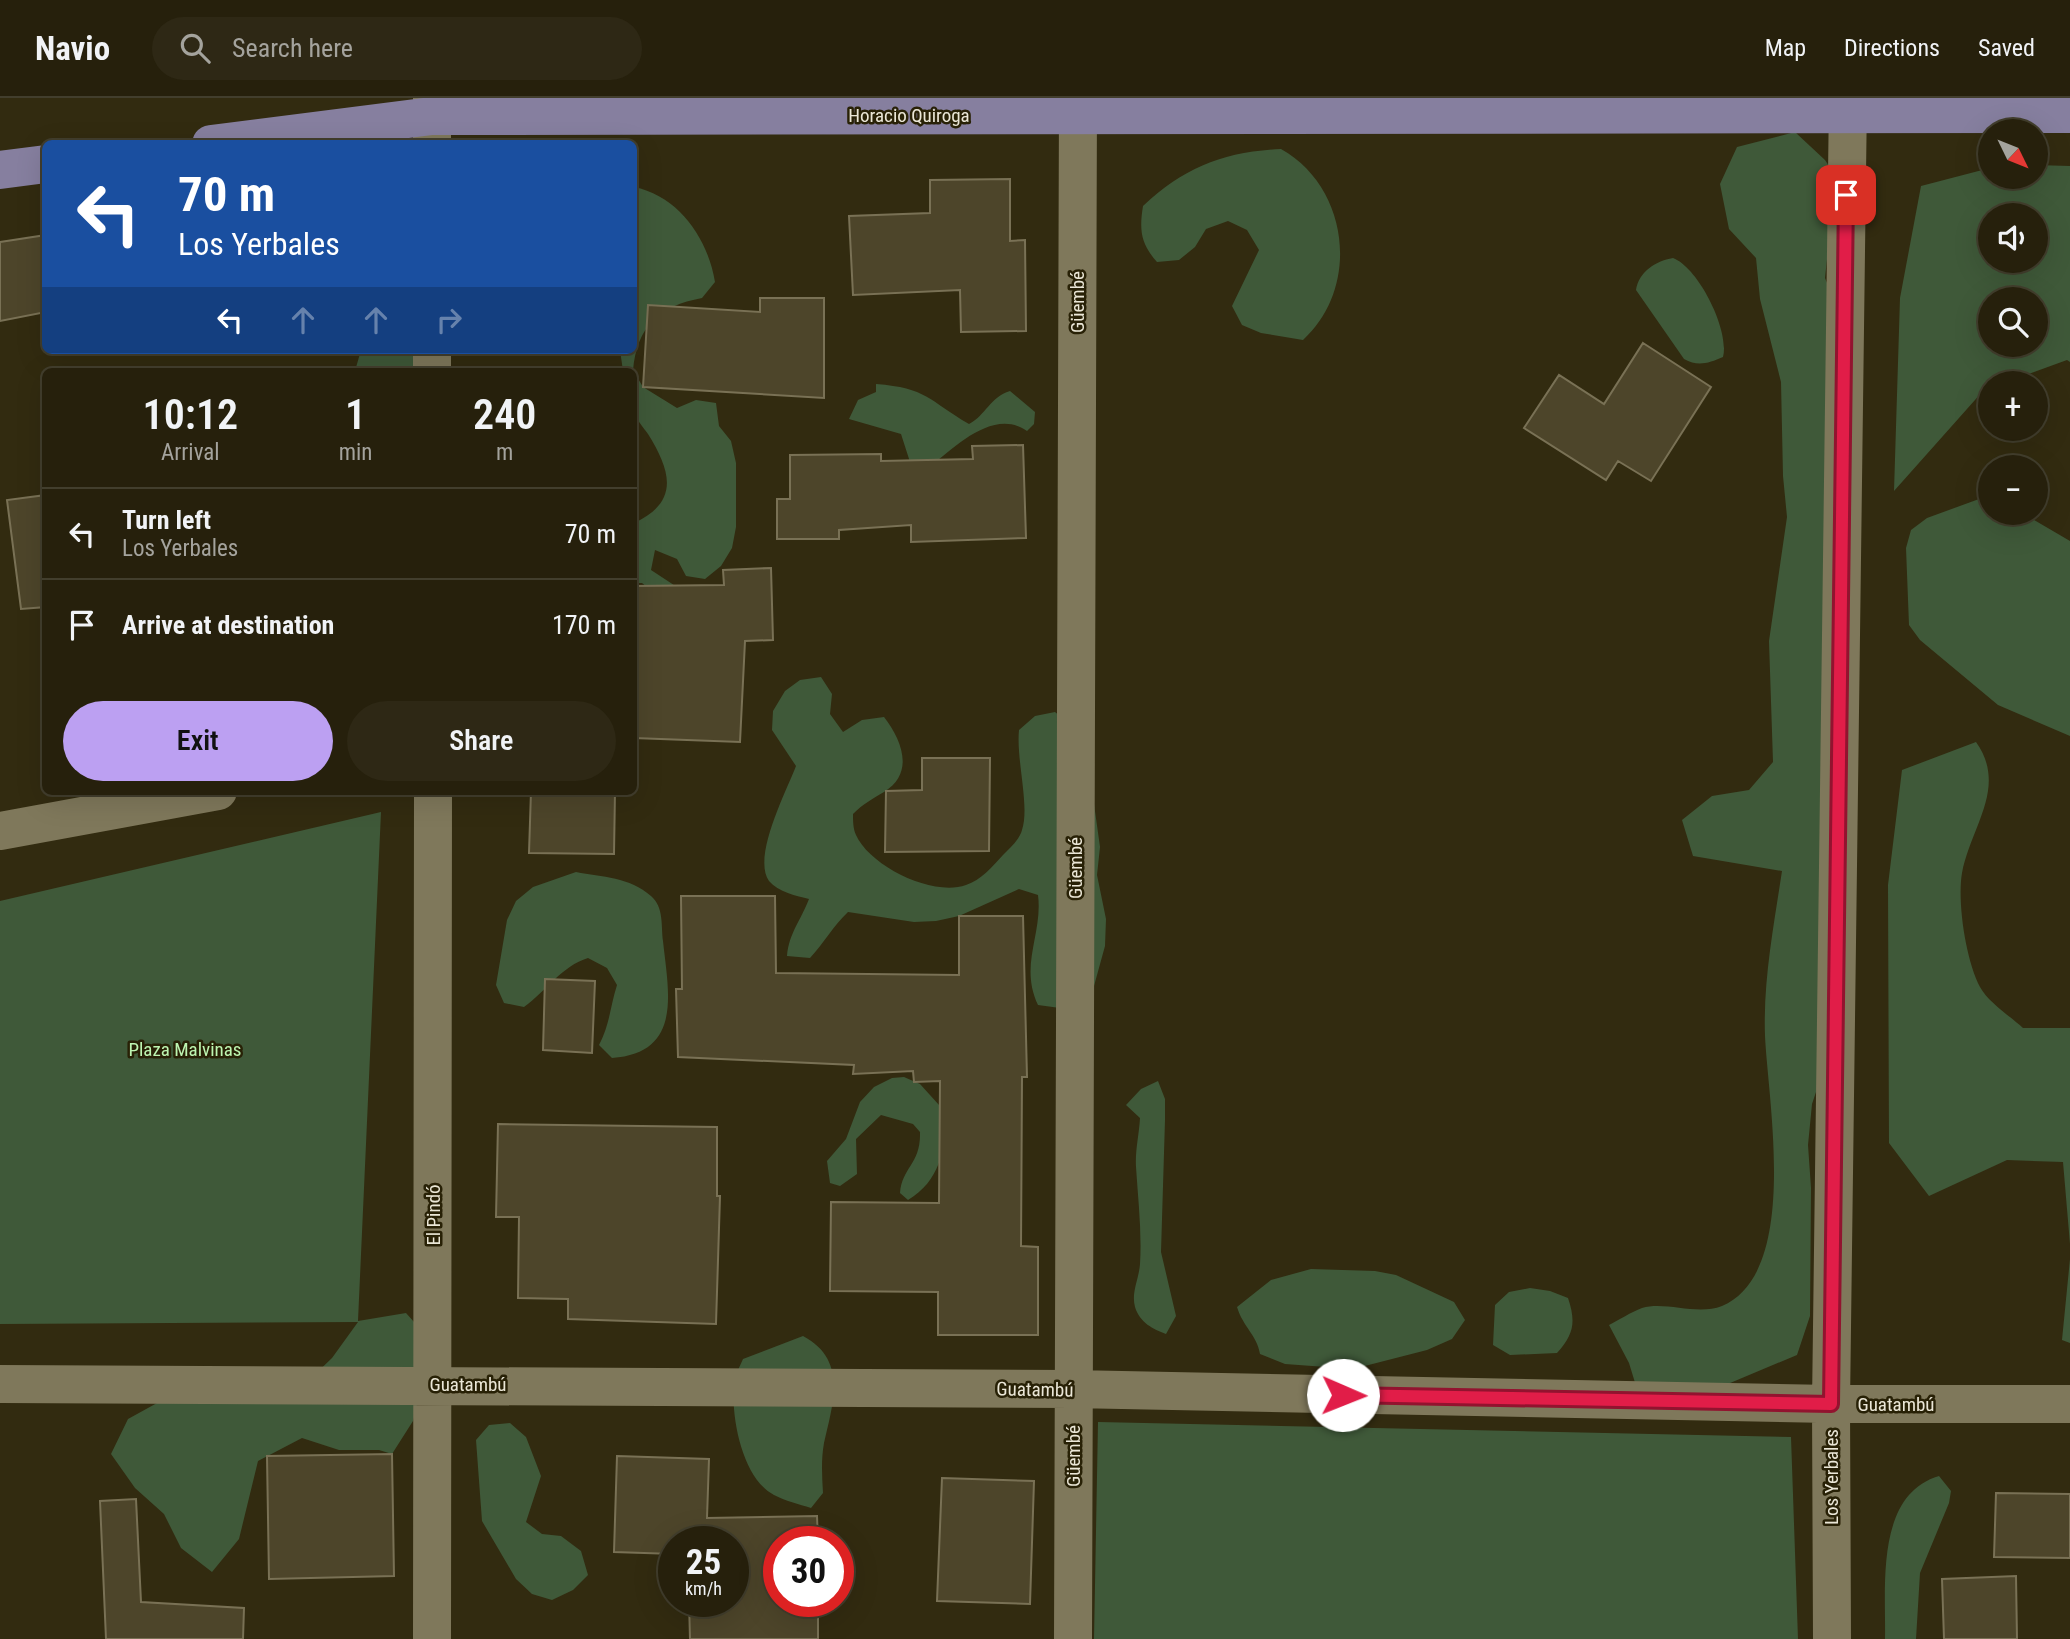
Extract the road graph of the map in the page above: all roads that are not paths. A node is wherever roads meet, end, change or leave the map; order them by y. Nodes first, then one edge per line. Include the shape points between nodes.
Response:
1 (1848, 105) edge
2 (1078, 106) edge
3 (2070, 114) edge
4 (432, 119) edge
5 (246, 140) edge
6 (42, 165) edge
7 (0, 170) edge
8 (196, 795) edge
9 (433, 795) edge
10 (0, 831) edge
11 (0, 1384) edge
12 (433, 1384) junction
13 (1072, 1389) junction
14 (1831, 1404) junction
15 (2070, 1404) edge
16 (432, 1639) edge
17 (1073, 1639) edge
18 (1832, 1639) edge

1 - 2 main road, Horacio Quiroga
1 - 3 main road, Horacio Quiroga
1 - 14 street, Los Yerbales
2 - 4 main road, Horacio Quiroga
2 - 13 street, Güembé
4 - 5 main road, Horacio Quiroga
6 - 7 main road
8 - 10 street
9 - 12 street, El Pindó
11 - 12 street, Guatambú
12 - 13 street, Guatambú
12 - 16 street, El Pindó
13 - 14 street, Guatambú
13 - 17 street, Güembé
14 - 15 street, Guatambú
14 - 18 street, Los Yerbales

